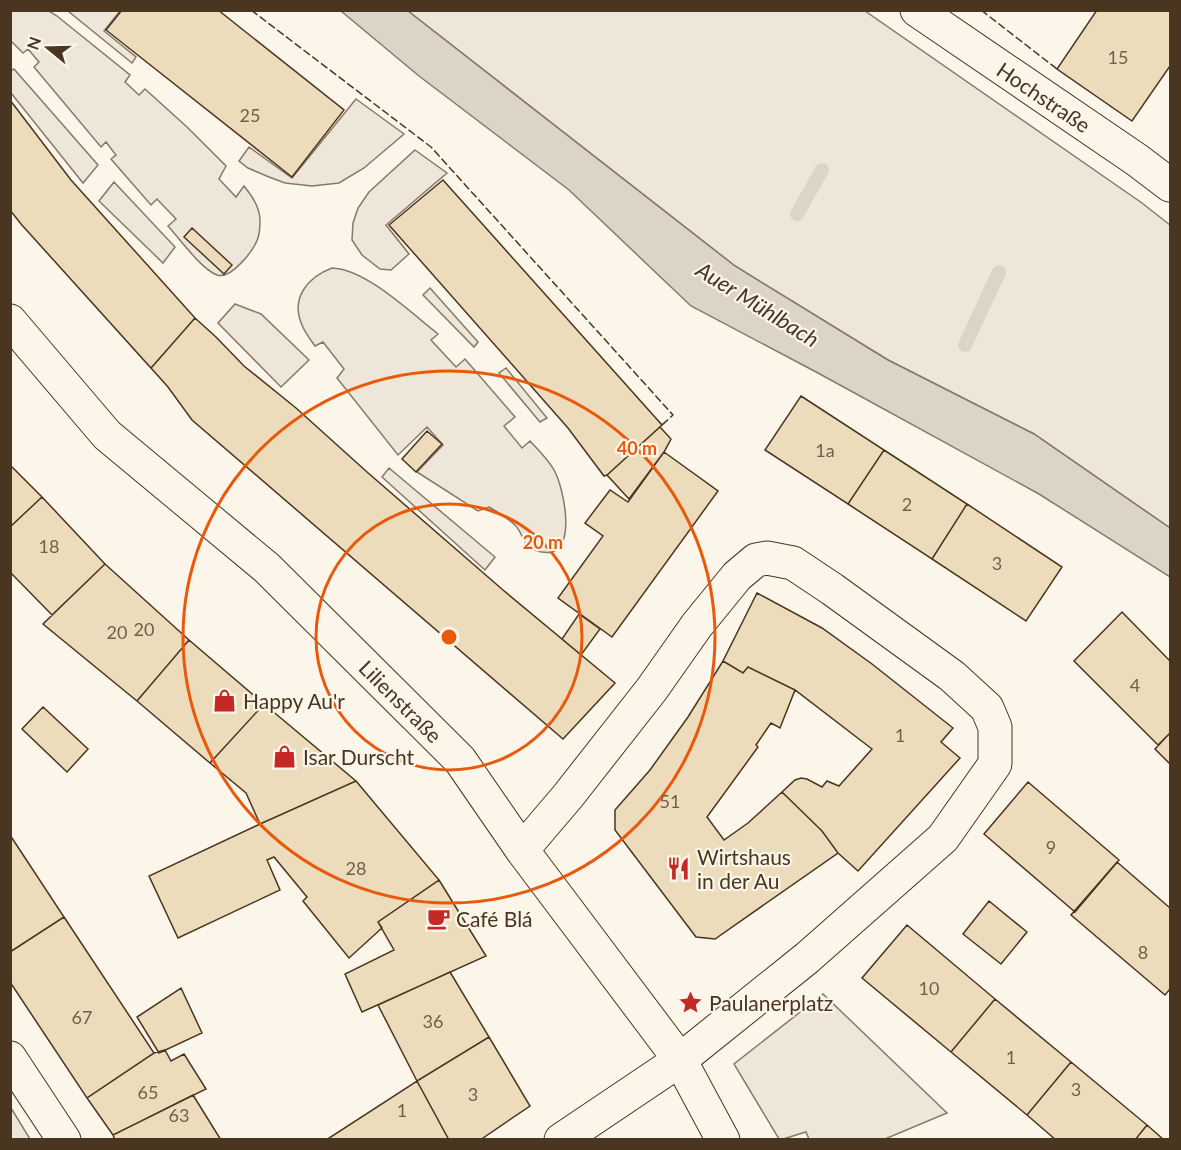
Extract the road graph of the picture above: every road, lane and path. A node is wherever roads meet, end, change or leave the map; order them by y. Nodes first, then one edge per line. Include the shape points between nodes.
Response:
1 (917, 10) edge
2 (1170, 185) edge
3 (10, 321) edge
4 (522, 850) junction
5 (10, 1058) edge
6 (680, 1060) junction
7 (64, 1140) edge
8 (561, 1140) edge
9 (723, 1140) edge

1 - 2 street, Hochstraße
3 - 4 street, Lilienstraße via 107,435 267,568 460,760
4 - 6 street, Lilienstraße
4 - 6 street via 652,689 697,625 737,576 756,560 793,563 952,676 987,708 995,727 995,764 943,838 807,957
5 - 7 street
6 - 8 street
6 - 9 street, Lilienstraße

